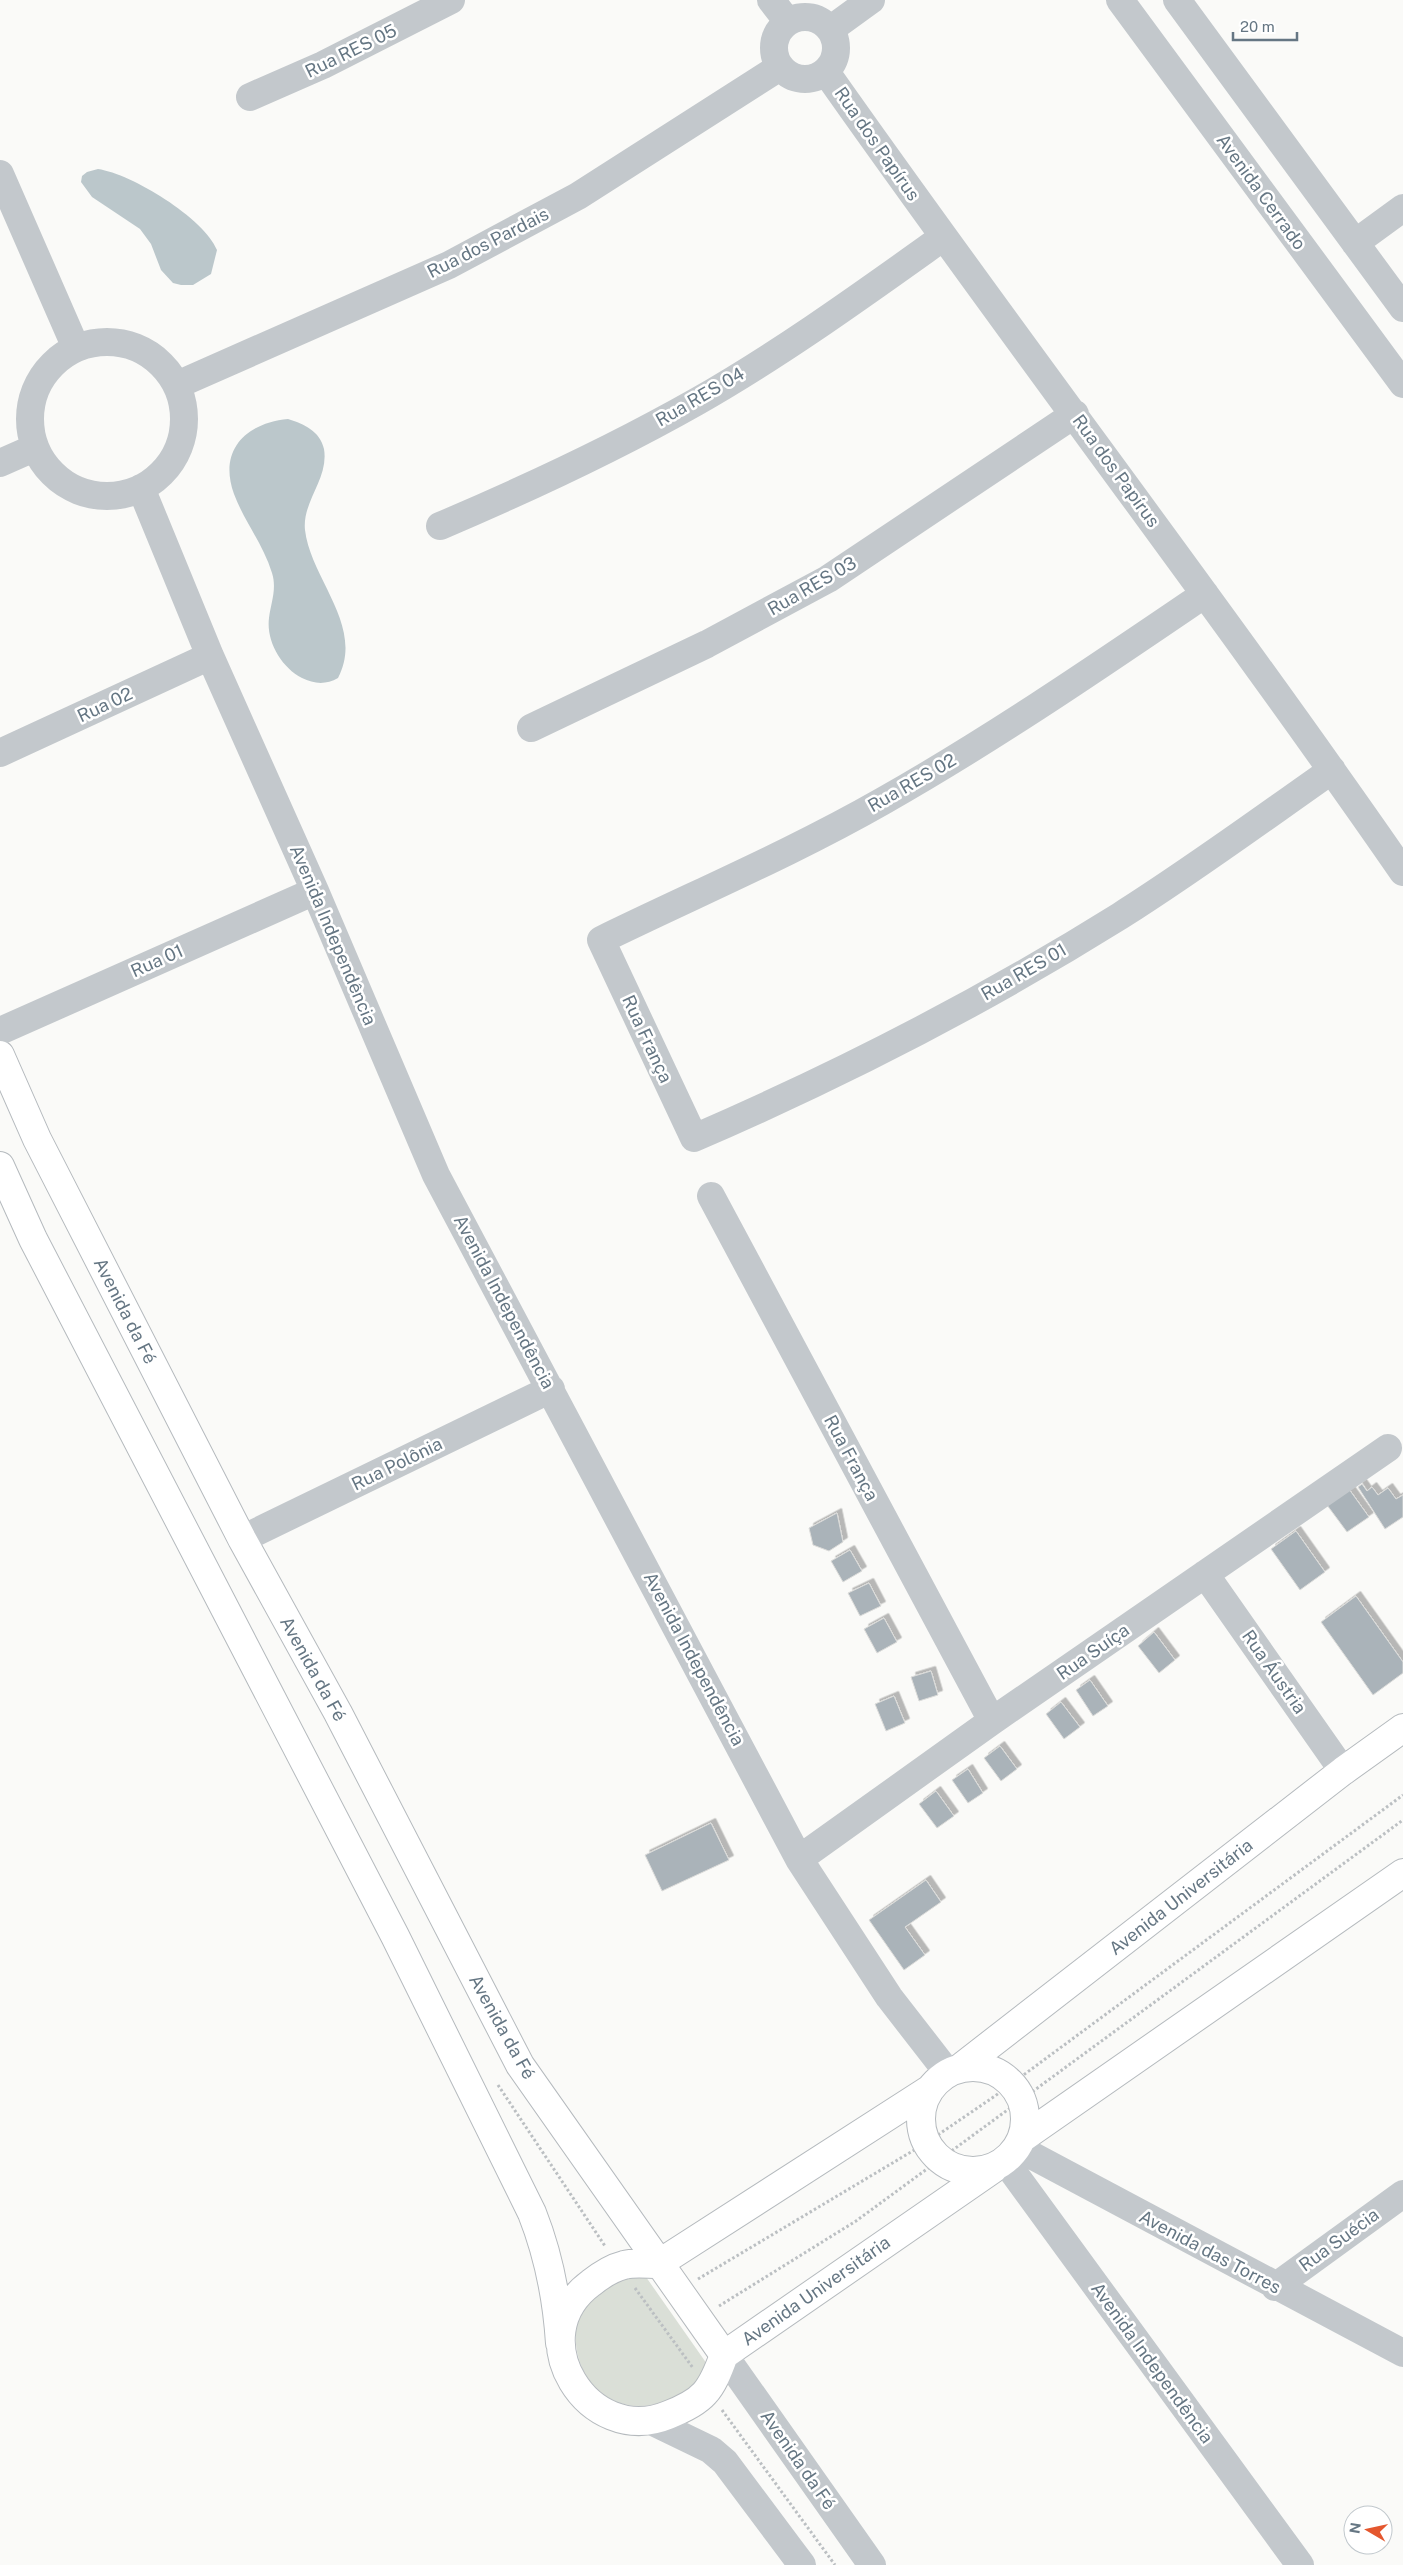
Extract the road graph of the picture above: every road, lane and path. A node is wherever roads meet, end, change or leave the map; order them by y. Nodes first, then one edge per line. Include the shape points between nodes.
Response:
1 (451, 0) edge
2 (771, 0) edge
3 (871, 0) edge
4 (1120, 0) edge
5 (1177, 0) edge
6 (788, 22) junction
7 (831, 29) junction
8 (780, 67) junction
9 (826, 72) junction
10 (250, 97) dead end
11 (1, 179) edge
12 (1403, 208) edge
13 (942, 238) junction
14 (1355, 243) junction
15 (1403, 308) edge
16 (76, 348) junction
17 (1403, 384) edge
18 (177, 385) junction
19 (1075, 414) junction
20 (34, 448) junction
21 (0, 463) edge
22 (141, 488) junction
23 (440, 526) dead end
24 (1205, 594) junction
25 (210, 656) junction
26 (531, 728) dead end
27 (0, 753) edge
28 (1332, 770) junction
29 (1403, 872) edge
30 (315, 891) junction
31 (600, 940) joint
32 (0, 1031) edge
33 (0, 1055) edge
34 (694, 1138) joint
35 (0, 1166) edge
36 (711, 1196) dead end
37 (551, 1389) junction
38 (1388, 1448) dead end
39 (242, 1539) junction
40 (1205, 1574) junction
41 (992, 1721) junction
42 (1403, 1728) edge
43 (1343, 1771) junction
44 (1403, 1795) edge
45 (1403, 1820) edge
46 (800, 1859) junction
47 (1403, 1873) edge
48 (946, 2077) junction
49 (1016, 2091) junction
50 (933, 2151) junction
51 (1009, 2154) junction
52 (1403, 2194) edge
53 (658, 2264) junction
54 (1275, 2287) junction
55 (678, 2291) junction
56 (698, 2319) junction
57 (670, 2337) dead end
58 (560, 2343) junction
59 (1403, 2354) edge
60 (724, 2355) junction
61 (653, 2422) junction
62 (802, 2565) edge
63 (872, 2565) edge
64 (1300, 2565) edge

1 - 10 street, Rua RES 05 via 323,65
2 - 6 street
3 - 7 street
4 - 17 street, Avenida Cerrado
5 - 14 street
6 - 7 street via 811,17
6 - 8 street via 778,31 774,43
7 - 9 street via 837,51
8 - 9 street via 801,79 814,78
8 - 18 street, Rua dos Pardais via 578,196 449,265
9 - 13 street, Rua dos Papírus
11 - 16 street
12 - 14 street
13 - 19 street, Rua dos Papírus
13 - 23 street, Rua RES 04 via 810,332 696,402 529,488
14 - 15 street
16 - 18 street via 104,342 133,347 159,362
16 - 20 street via 58,358 34,388 29,407 29,428
18 - 22 street via 185,415 180,444 165,470
19 - 24 street, Rua dos Papírus
19 - 26 street, Rua RES 03 via 828,579 707,644
20 - 21 street
20 - 22 street via 52,474 78,490 110,496
22 - 25 street, Avenida Independência
24 - 28 street, Rua dos Papírus
24 - 31 street, Rua RES 02 via 1071,686 882,802
25 - 27 street, Rua 02
25 - 30 street, Avenida Independência
28 - 29 street, Rua dos Papírus
28 - 34 street, Rua RES 01 via 1121,915 991,992 843,1071
30 - 32 street, Rua 01
30 - 37 street, Avenida Independência via 436,1175
31 - 34 street, Rua França
33 - 39 main road, Avenida da Fé via 37,1139
35 - 58 main road via 33,1239 395,1936 532,2213 552,2274
36 - 41 street, Rua França
37 - 39 street, Rua Polônia
37 - 46 street, Avenida Independência
38 - 40 street, Rua Suíça
39 - 53 main road, Avenida da Fé via 342,1722 520,2065
40 - 41 street, Rua Suíça
40 - 43 street, Rua Áustria
41 - 46 street, Rua Suíça
42 - 43 main road, Avenida Universitária
43 - 48 main road, Avenida Universitária
44 - 49 path
45 - 49 path
46 - 48 street, Avenida Independência via 888,1997
47 - 51 main road, Avenida Universitária
48 - 49 main road via 978,2067 994,2071
48 - 50 main road via 921,2114 922,2127
48 - 53 main road, Avenida Universitária
49 - 50 path
49 - 50 path
49 - 51 main road via 1025,2113
50 - 51 main road via 949,2166 964,2171
50 - 55 path
50 - 56 path via 856,2221
51 - 54 street, Avenida das Torres
51 - 60 main road, Avenida Universitária
51 - 64 street, Avenida Independência
52 - 54 street, Rua Suécia
53 - 55 main road
53 - 58 main road via 626,2264 602,2274 578,2292 564,2316
54 - 59 street, Avenida das Torres
55 - 56 main road
56 - 57 path
56 - 60 main road
58 - 61 main road via 566,2372 578,2392 598,2409 624,2420
60 - 61 main road, Avenida Universitária via 714,2380 697,2402
60 - 63 street, Avenida da Fé
61 - 62 street via 711,2450 725,2462

